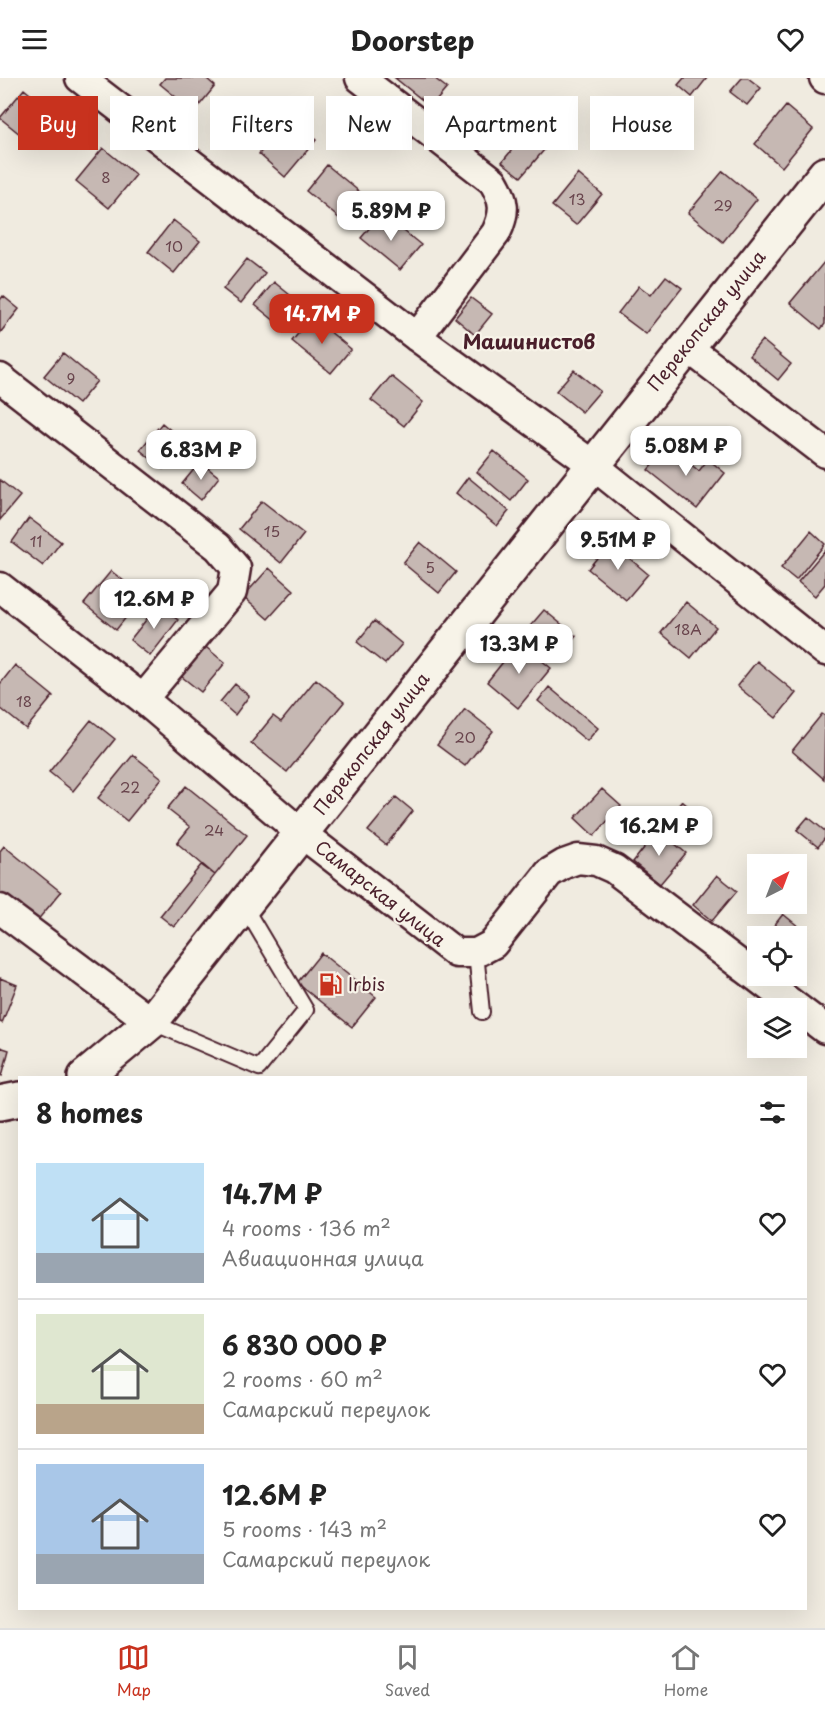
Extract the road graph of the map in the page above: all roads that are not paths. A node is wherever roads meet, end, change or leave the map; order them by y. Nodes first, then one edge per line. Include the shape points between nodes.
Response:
1 (80, 78) edge
2 (360, 78) edge
3 (825, 174) edge
4 (417, 336) junction
5 (687, 346) junction
6 (0, 378) edge
7 (825, 453) edge
8 (593, 465) junction
9 (0, 587) edge
10 (825, 651) edge
11 (143, 699) junction
12 (301, 833) junction
13 (243, 906) junction
14 (0, 909) edge
15 (476, 953) junction
16 (482, 1012) dead end
17 (151, 1022) junction
18 (825, 1029) edge
19 (86, 1076) edge
20 (18, 1100) edge
21 (0, 1103) edge

1 - 4 street
2 - 4 street via 493,181 502,196 502,222 496,233
3 - 5 main road, Перекопская улица
4 - 8 street
5 - 7 street
5 - 8 main road, Перекопская улица
6 - 11 street via 218,547 236,568 232,592
8 - 10 street
8 - 12 main road, Перекопская улица
9 - 11 street, Самарская улица
11 - 12 street, Самарская улица
12 - 13 main road, Перекопская улица
12 - 15 street, Самарская улица via 456,953
13 - 17 main road, Перекопская улица
13 - 17 lane via 306,1010 259,1068
14 - 17 street
15 - 16 lane
15 - 18 street via 493,944 549,873 578,859 596,861 614,869
17 - 19 main road, Перекопская улица
20 - 21 main road

